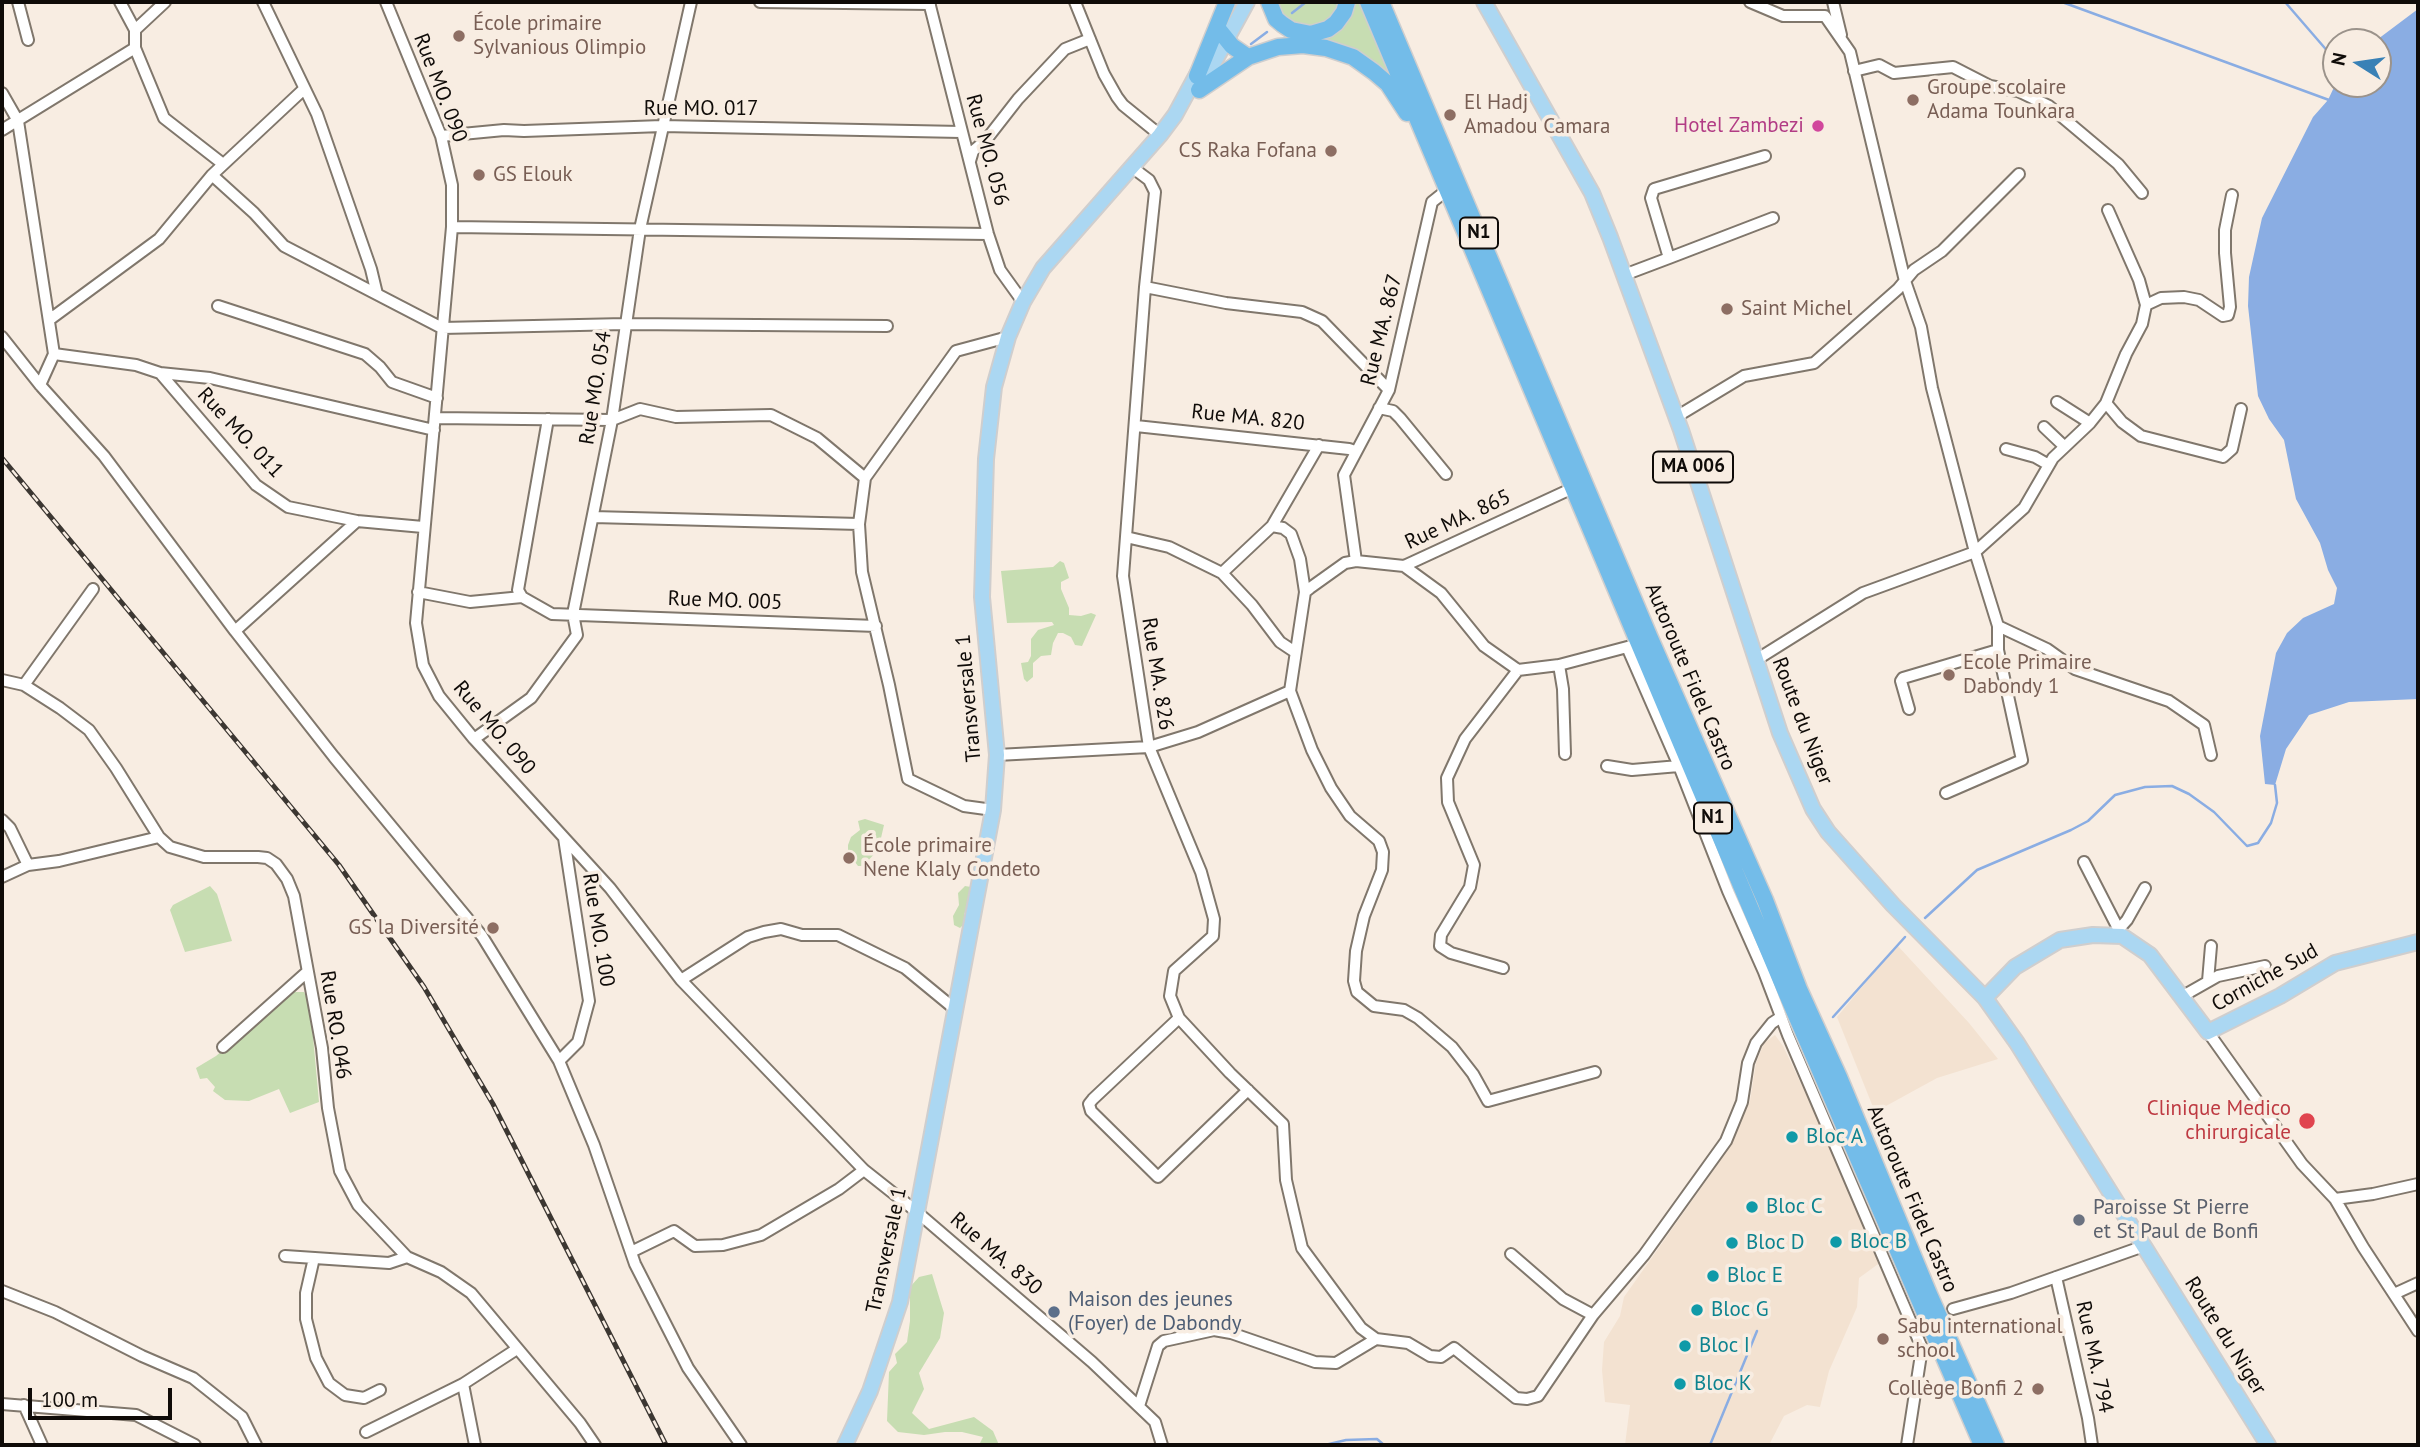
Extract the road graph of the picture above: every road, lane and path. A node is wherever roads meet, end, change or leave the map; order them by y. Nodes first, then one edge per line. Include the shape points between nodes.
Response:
1 (18, 2) edge
2 (120, 2) edge
3 (164, 2) edge
4 (263, 2) edge
5 (386, 2) edge
6 (691, 2) edge
7 (760, 2) edge
8 (1075, 2) edge
9 (1227, 2) edge
10 (1236, 2) edge
11 (1247, 2) edge
12 (1269, 2) edge
13 (1347, 2) edge
14 (1368, 2) edge
15 (1381, 2) edge
16 (1484, 2) edge
17 (1750, 2) edge
18 (1833, 2) edge
19 (930, 3) edge
20 (135, 30) junction
21 (1223, 36) junction
22 (1090, 39) junction
23 (28, 40) dead end
24 (1843, 41) junction
25 (135, 48) junction
26 (1248, 57) junction
27 (1854, 71) junction
28 (1198, 83) junction
29 (304, 89) junction
30 (2, 93) edge
31 (18, 121) junction
32 (662, 126) junction
33 (2, 130) edge
34 (961, 132) junction
35 (1160, 135) junction
36 (441, 136) junction
37 (1428, 143) junction
38 (1765, 156) dead end
39 (970, 161) junction
40 (223, 164) junction
41 (1133, 168) junction
42 (2019, 174) dead end
43 (212, 175) junction
44 (1447, 190) junction
45 (2142, 193) dead end
46 (2232, 195) dead end
47 (2108, 210) dead end
48 (1773, 218) dead end
49 (452, 228) junction
50 (640, 229) junction
51 (988, 234) junction
52 (1669, 258) junction
53 (1625, 275) junction
54 (1905, 281) junction
55 (1145, 287) junction
56 (377, 294) junction
57 (1023, 302) junction
58 (2146, 305) junction
59 (218, 306) dead end
60 (49, 320) junction
61 (625, 324) junction
62 (887, 326) dead end
63 (442, 328) junction
64 (2, 337) edge
65 (1008, 337) junction
66 (54, 354) junction
67 (160, 373) junction
68 (40, 385) junction
69 (1389, 390) junction
70 (437, 398) junction
71 (2057, 402) dead end
72 (2106, 403) junction
73 (1379, 408) junction
74 (2241, 409) dead end
75 (1676, 417) junction
76 (436, 418) junction
77 (548, 419) junction
78 (612, 420) junction
79 (2090, 423) junction
80 (1136, 426) junction
81 (2044, 427) dead end
82 (434, 430) junction
83 (1319, 445) junction
84 (2064, 446) junction
85 (2006, 449) dead end
86 (1355, 451) junction
87 (2049, 465) junction
88 (1446, 474) dead end
89 (865, 478) junction
90 (1573, 488) junction
91 (593, 517) junction
92 (357, 521) junction
93 (859, 524) junction
94 (1272, 526) junction
95 (424, 527) junction
96 (1126, 537) junction
97 (1975, 552) junction
98 (1356, 561) junction
99 (1404, 566) junction
100 (1222, 573) junction
101 (93, 589) dead end
102 (418, 592) junction
103 (1304, 592) junction
104 (522, 597) junction
105 (573, 614) junction
106 (876, 626) junction
107 (1998, 626) junction
108 (235, 631) junction
109 (1633, 646) junction
110 (1998, 650) junction
111 (1295, 652) junction
112 (1756, 660) junction
113 (1559, 665) junction
114 (1518, 670) junction
115 (2, 680) edge
116 (24, 685) junction
117 (1290, 691) junction
118 (1909, 709) dead end
119 (474, 739) junction
120 (1149, 747) junction
121 (1565, 754) dead end
122 (997, 755) junction
123 (2211, 755) dead end
124 (1607, 766) dead end
125 (1679, 766) junction
126 (1946, 793) dead end
127 (993, 810) junction
128 (2, 820) edge
129 (159, 837) junction
130 (564, 838) junction
131 (2084, 862) dead end
132 (28, 865) junction
133 (2, 877) edge
134 (2145, 888) dead end
135 (2120, 933) junction
136 (2418, 942) edge
137 (2211, 946) dead end
138 (2265, 966) dead end
139 (1503, 968) dead end
140 (307, 972) junction
141 (681, 980) junction
142 (2208, 981) junction
143 (2181, 997) junction
144 (1985, 998) junction
145 (956, 1010) junction
146 (1781, 1017) junction
147 (1179, 1018) junction
148 (2208, 1032) junction
149 (223, 1046) dead end
150 (558, 1061) junction
151 (1595, 1072) dead end
152 (1248, 1090) junction
153 (864, 1170) junction
154 (2418, 1184) edge
155 (2335, 1199) junction
156 (918, 1212) junction
157 (2144, 1246) junction
158 (631, 1252) junction
159 (1511, 1254) dead end
160 (285, 1256) dead end
161 (407, 1256) junction
162 (314, 1258) junction
163 (2056, 1277) junction
164 (2418, 1283) edge
165 (2, 1291) edge
166 (2393, 1294) junction
167 (1953, 1309) dead end
168 (1593, 1315) junction
169 (2418, 1331) edge
170 (1376, 1339) junction
171 (517, 1349) junction
172 (463, 1384) junction
173 (380, 1390) dead end
174 (2, 1404) edge
175 (24, 1405) junction
176 (1139, 1406) junction
177 (366, 1433) dead end
178 (42, 1445) edge
179 (195, 1445) edge
180 (256, 1445) edge
181 (475, 1445) edge
182 (594, 1445) edge
183 (741, 1445) edge
184 (845, 1445) edge
185 (1162, 1445) edge
186 (1907, 1445) edge
187 (1982, 1445) edge
188 (1996, 1445) edge
189 (2092, 1445) edge
190 (2268, 1445) edge

1 - 23 street
2 - 20 street
3 - 20 street
4 - 29 street
5 - 36 street, Rue MO. 090
6 - 32 street, Rue MO. 054
7 - 19 street
8 - 22 street
9 - 28 highway
10 - 21 main road, Transversale 1
11 - 21 main road, Transversale 1
12 - 13 highway via 1282,24 1311,34 1336,23
14 - 37 highway, Autoroute Fidel Castro / N1
15 - 188 highway, Autoroute Fidel Castro / N1
16 - 53 main road, Route du Niger / MA 006 via 1592,193
17 - 24 street via 1783,16 1825,16
18 - 24 street
19 - 34 street, Rue MO. 056
20 - 25 street
21 - 26 highway
21 - 28 main road, Transversale 1
22 - 35 street via 1117,97
22 - 39 street via 1065,49 973,151
24 - 27 street
25 - 31 street
25 - 40 street via 164,118
26 - 28 highway
26 - 37 highway via 1303,45 1339,50 1388,84
27 - 45 street via 1879,65 1894,73 1953,67 1990,86 2018,91 2049,106 2118,164
27 - 54 street
28 - 35 main road, Transversale 1
29 - 40 street
29 - 56 street via 317,114
30 - 31 street
31 - 33 street
31 - 60 street
32 - 34 street, Rue MO. 017
32 - 36 street, Rue MO. 017
32 - 50 street, Rue MO. 054
34 - 39 street, Rue MO. 056
35 - 41 main road, Transversale 1
36 - 49 street, Rue MO. 090 via 452,185
37 - 44 highway, Autoroute Fidel Castro / N1
38 - 52 street via 1654,189 1651,198
39 - 51 street, Rue MO. 056
40 - 43 street
41 - 55 street, Rue MA. 826 via 1156,192
41 - 57 main road, Transversale 1 via 1043,268
42 - 54 street
43 - 56 street via 284,246
43 - 60 street via 159,239
44 - 69 street, Rue MA. 867 via 1432,202
44 - 90 highway, Autoroute Fidel Castro / N1
46 - 58 street via 2225,230 2228,315 2184,297 2161,298
47 - 58 street
48 - 52 street
49 - 50 street
49 - 63 street, Rue MO. 090
50 - 51 street
50 - 61 street, Rue MO. 054
51 - 57 street, Rue MO. 056 via 1000,270
52 - 53 street
53 - 75 main road, Route du Niger / MA 006
54 - 75 street via 1814,363 1744,376
54 - 97 street via 1921,327 1932,388
55 - 69 street via 1302,313 1322,321
55 - 80 street, Rue MA. 826
56 - 63 street
57 - 65 main road, Transversale 1
58 - 72 street
59 - 70 street via 365,354 392,382
60 - 66 street
61 - 62 street
61 - 63 street
61 - 78 street, Rue MO. 054
63 - 70 street, Rue MO. 090
64 - 68 street
65 - 89 street via 957,351
65 - 122 main road, Transversale 1 via 994,387 986,459 982,597
66 - 67 street via 136,365
66 - 68 street
67 - 82 street via 210,377
67 - 92 street, Rue MO. 011 via 256,485 289,507
68 - 108 street via 104,456
69 - 73 street, Rue MA. 867
70 - 76 street, Rue MO. 090
71 - 79 street
72 - 74 street via 2141,436 2223,457 2232,449
72 - 79 street
73 - 86 street, Rue MA. 867
73 - 88 street via 1393,411
75 - 112 main road, Route du Niger / MA 006
76 - 77 street
76 - 82 street, Rue MO. 090
77 - 78 street
77 - 104 street via 518,590
78 - 89 street via 640,409 676,417 771,415 817,438
78 - 91 street, Rue MO. 054
79 - 84 street
80 - 83 street, Rue MA. 820
80 - 96 street, Rue MA. 826
81 - 84 street
82 - 95 street, Rue MO. 090
83 - 86 street, Rue MA. 820
83 - 94 street
84 - 87 street
85 - 87 street
86 - 98 street, Rue MA. 867 via 1344,475
87 - 97 street via 2024,508
89 - 93 street
90 - 99 street, Rue MA. 865
90 - 109 highway, Autoroute Fidel Castro / N1
91 - 93 street
91 - 105 street, Rue MO. 054
92 - 95 street, Rue MO. 011
92 - 108 street
93 - 106 street via 862,572
94 - 100 street
94 - 103 street via 1291,534
95 - 102 street, Rue MO. 090
96 - 100 street via 1169,547
96 - 120 street, Rue MA. 826 via 1123,576
97 - 107 street
97 - 112 street via 1863,593
98 - 99 street, Rue MA. 865
98 - 103 street via 1345,563
99 - 114 street via 1441,593 1484,646
100 - 111 street via 1280,642
101 - 116 street
102 - 104 street via 470,602
102 - 119 street, Rue MO. 090 via 416,623 423,665 439,696
103 - 111 street
104 - 105 street, Rue MO. 005 via 552,614
105 - 106 street, Rue MO. 005
105 - 119 street, Rue MO. 054 via 577,635 531,698
106 - 127 street via 908,779 964,806
107 - 110 street
107 - 123 street via 2047,649 2076,669 2169,701 2204,725
108 - 150 street via 482,936
109 - 113 street
109 - 125 street
109 - 187 highway, Autoroute Fidel Castro / N1
110 - 118 street via 1903,678
110 - 126 street via 2022,760
111 - 117 street
112 - 144 main road, Route du Niger / MA 006 via 1780,733 1828,832
113 - 114 street
113 - 121 street
114 - 139 street via 1465,739 1447,778 1448,802 1474,865 1470,887 1440,935 1440,946
115 - 116 street, Rue RO. 046
116 - 129 street, Rue RO. 046 via 89,730
117 - 120 street via 1198,732
117 - 151 street via 1331,788 1350,816 1379,841 1383,852 1382,870 1356,951 1357,992 1374,1006 1418,1017 1452,1047 1488,1101
119 - 130 street, Rue MO. 090
120 - 122 street
120 - 147 street, Rue MA. 826 via 1201,872 1214,919 1213,936 1174,971 1170,996
122 - 127 main road, Transversale 1
124 - 125 street via 1632,770
125 - 146 street
127 - 145 main road, Transversale 1
128 - 132 street
129 - 132 street via 59,862
129 - 140 street, Rue RO. 046 via 170,847 204,857 258,857 276,864 294,896
130 - 141 street, Rue MO. 090 via 610,888
130 - 150 street, Rue MO. 100 via 589,1001 578,1042
131 - 135 street
132 - 133 street
134 - 135 street
135 - 143 main road, Corniche Sud via 2150,955
135 - 144 main road via 2060,940 2015,967
136 - 148 main road, Corniche Sud via 2335,963
137 - 142 street
138 - 142 street
140 - 149 street
140 - 161 street, Rue RO. 046 via 341,1171 358,1205
141 - 145 street via 748,937 764,932 781,929 802,935 838,935 905,968
141 - 153 street, Rue MO. 090
142 - 143 street
143 - 148 main road, Corniche Sud
144 - 157 main road, Route du Niger
145 - 156 main road, Transversale 1
146 - 168 street via 1756,1042 1742,1102 1726,1141 1644,1255
146 - 186 street via 1922,1348
147 - 152 street
147 - 152 street via 1093,1099 1091,1111 1158,1177
148 - 155 street via 2302,1164
150 - 158 street via 594,1145
152 - 170 street via 1283,1124 1286,1180 1302,1248 1361,1328
153 - 156 street, Rue MO. 090
153 - 158 street via 761,1235 723,1245 695,1246 674,1231
154 - 155 street
155 - 166 street
156 - 176 street, Rue MA. 830
156 - 184 main road, Transversale 1 via 900,1302 870,1391
157 - 163 street
157 - 190 main road, Route du Niger
158 - 183 street via 688,1368
159 - 168 street via 1563,1299
160 - 162 street
161 - 162 street via 389,1263
161 - 171 street, Rue RO. 046 via 471,1293
162 - 173 street via 306,1319 316,1358 330,1384 345,1395 364,1398
163 - 167 street
163 - 189 street, Rue MA. 794
164 - 166 street
165 - 180 street via 193,1378 242,1417
166 - 169 street
168 - 170 street via 1538,1396 1527,1399 1516,1398 1498,1386 1454,1348 1441,1357 1430,1356 1408,1343
170 - 176 street via 1336,1363 1315,1362 1214,1330 1164,1341 1158,1346
171 - 172 street
171 - 182 street, Rue RO. 046
172 - 177 street
172 - 181 street
174 - 175 street
175 - 178 street
175 - 179 street via 136,1415
176 - 185 street, Rue MA. 830 via 1155,1422

